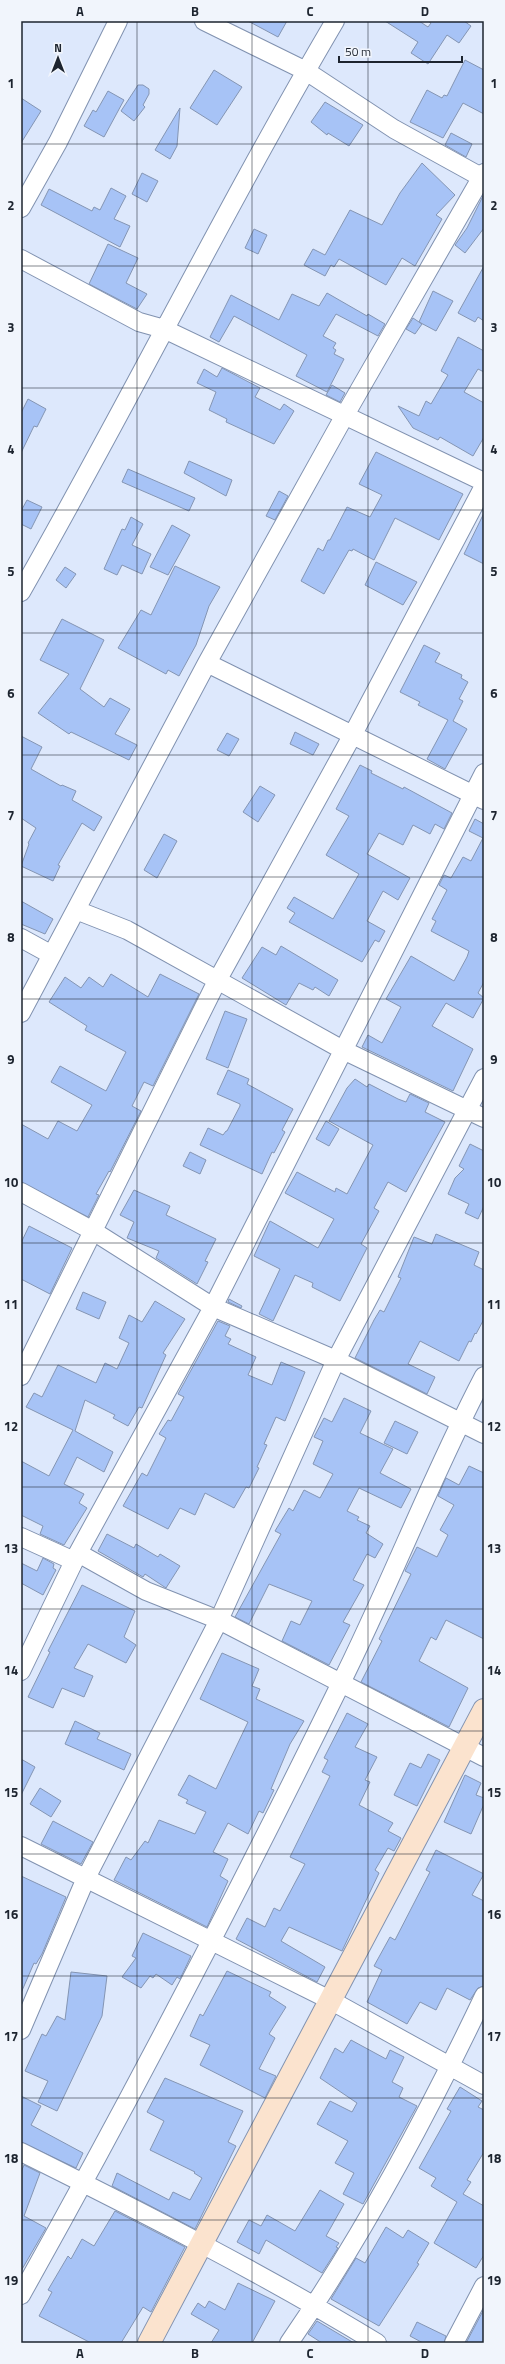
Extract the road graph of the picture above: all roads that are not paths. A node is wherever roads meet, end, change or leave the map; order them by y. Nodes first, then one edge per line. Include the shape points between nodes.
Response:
1 (118, 21) edge
2 (204, 21) edge
3 (335, 21) edge
4 (306, 71) junction
5 (483, 175) edge
6 (21, 208) edge
7 (21, 259) edge
8 (164, 329) junction
9 (345, 415) junction
10 (484, 482) edge
11 (484, 486) edge
12 (21, 592) edge
13 (207, 663) junction
14 (352, 736) junction
15 (484, 773) edge
16 (478, 796) edge
17 (76, 910) junction
18 (21, 938) edge
19 (52, 955) junction
20 (217, 981) junction
21 (21, 1013) edge
22 (343, 1050) junction
23 (484, 1078) edge
24 (467, 1109) junction
25 (484, 1118) edge
26 (21, 1192) edge
27 (93, 1231) junction
28 (213, 1307) junction
29 (336, 1360) junction
30 (21, 1376) edge
31 (484, 1376) edge
32 (460, 1421) junction
33 (484, 1434) edge
34 (21, 1537) edge
35 (76, 1557) junction
36 (219, 1620) junction
37 (21, 1671) edge
38 (341, 1683) junction
39 (484, 1710) edge
40 (465, 1746) junction
41 (484, 1757) edge
42 (21, 1846) edge
43 (86, 1878) junction
44 (211, 1941) junction
45 (484, 1996) edge
46 (330, 2000) junction
47 (21, 2030) edge
48 (450, 2068) junction
49 (484, 2085) edge
50 (21, 2152) edge
51 (84, 2183) junction
52 (202, 2244) junction
53 (484, 2286) edge
54 (21, 2295) edge
55 (315, 2305) junction
56 (149, 2343) edge
57 (289, 2343) edge
58 (377, 2343) edge
59 (454, 2343) edge

1 - 6 street via 58,142
2 - 4 street
3 - 4 street
4 - 5 street via 394,128
4 - 8 street
5 - 9 street
7 - 8 street via 140,322
8 - 9 street
8 - 12 street via 141,376
9 - 10 street
9 - 13 street
11 - 14 street
13 - 14 street
13 - 17 street
14 - 16 street
14 - 20 street
15 - 16 street
16 - 22 street
17 - 19 street
17 - 20 street via 127,930
18 - 19 street
19 - 21 street
20 - 22 street
20 - 27 street
22 - 24 street
22 - 28 street
23 - 24 street
24 - 25 street
24 - 29 street
26 - 27 street
27 - 28 street
27 - 30 street
28 - 29 street
28 - 35 street
29 - 32 street
29 - 36 street
31 - 32 street
32 - 33 street
32 - 38 street
34 - 35 street
35 - 36 street via 146,1591
35 - 37 street
36 - 38 street
36 - 43 street
38 - 40 street
38 - 44 street
39 - 40 street
40 - 41 street
40 - 46 street
42 - 43 street
43 - 44 street
43 - 47 street
44 - 46 street
44 - 51 street
45 - 48 street
46 - 48 street
46 - 52 street
48 - 49 street
48 - 55 street via 357,2236
50 - 51 street
51 - 52 street
51 - 54 street
52 - 55 street
52 - 56 street
53 - 59 street
55 - 57 street
55 - 58 street

